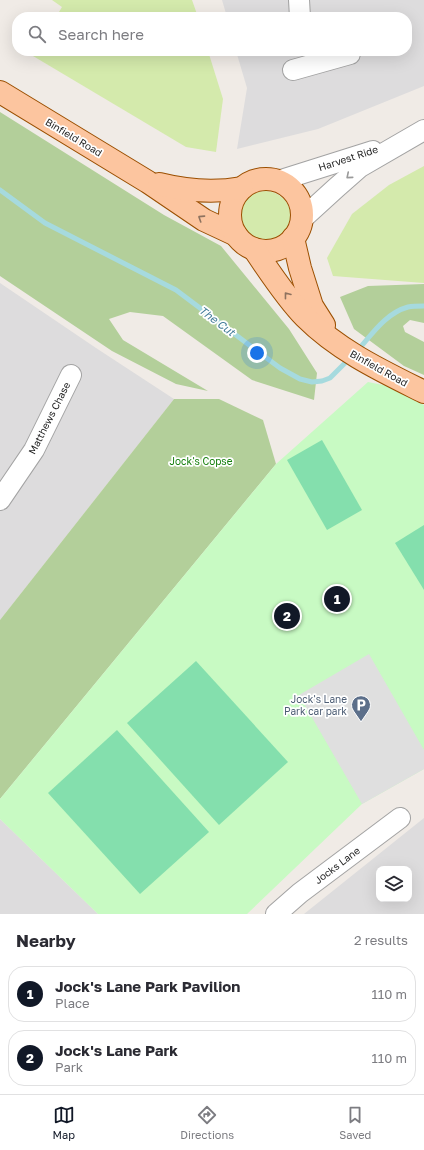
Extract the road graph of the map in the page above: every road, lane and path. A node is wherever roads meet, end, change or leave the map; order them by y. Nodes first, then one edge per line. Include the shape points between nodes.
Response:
1 (299, 0) edge
2 (300, 12) edge
3 (330, 56) edge
4 (311, 58) edge
5 (293, 70) dead end
6 (0, 92) edge
7 (421, 132) edge
8 (278, 181) junction
9 (148, 182) junction
10 (242, 188) junction
11 (298, 229) junction
12 (236, 235) junction
13 (254, 249) junction
14 (334, 342) junction
15 (71, 375) dead end
16 (424, 392) edge
17 (0, 500) edge
18 (400, 818) dead end
19 (276, 914) edge

1 - 2 street
3 - 4 street
4 - 5 street
6 - 9 main road, Binfield Road
7 - 8 street, Harvest Ride via 368,153
7 -> 11 street, Harvest Ride via 360,167 336,188
8 - 10 main road via 259,179
8 - 11 main road via 289,187 297,196 301,207
9 - 10 main road, Binfield Road via 185,190 226,191
12 -> 9 main road, Binfield Road via 204,220
10 - 12 main road via 235,195 230,210 231,226
11 - 13 main road via 285,245 275,250
11 - 14 main road, Binfield Road via 300,268 312,306
12 - 13 main road
14 -> 13 main road, Binfield Road via 305,317 272,277
14 - 16 main road, Binfield Road via 371,366
15 - 17 street, Matthews Chase via 34,450
18 - 19 street, Jocks Lane

